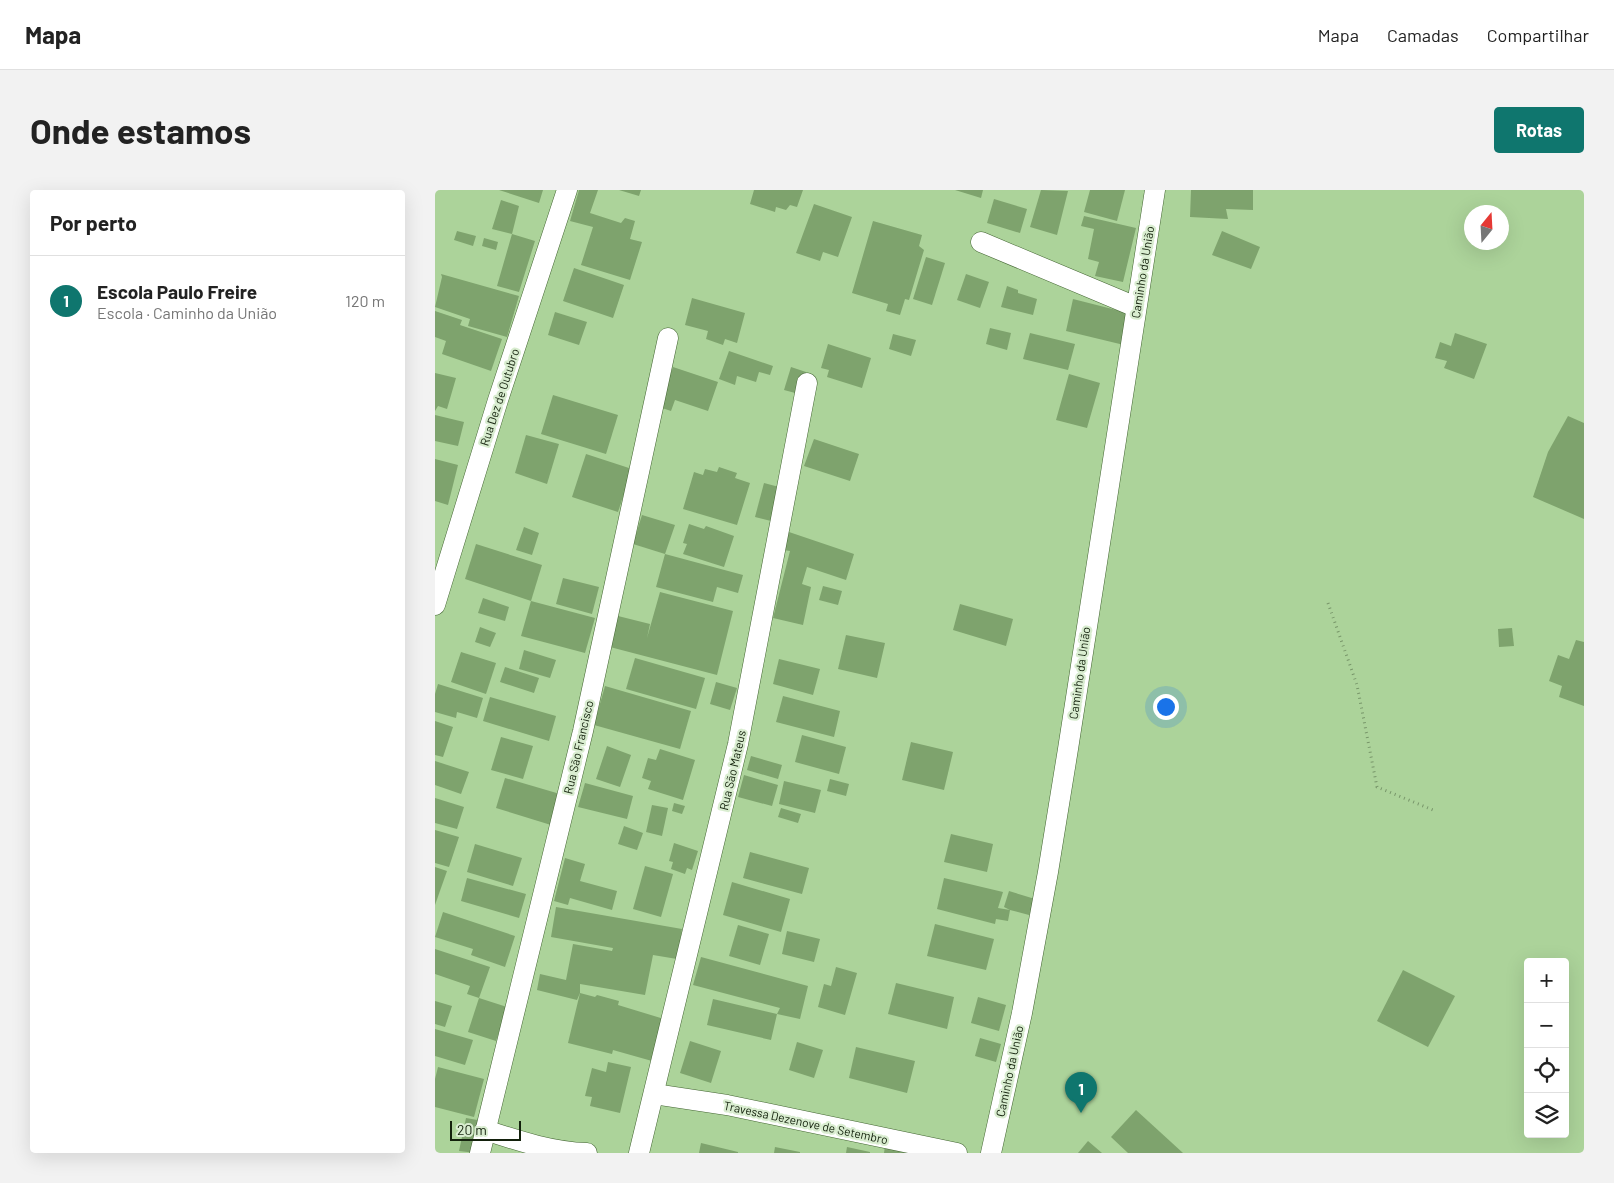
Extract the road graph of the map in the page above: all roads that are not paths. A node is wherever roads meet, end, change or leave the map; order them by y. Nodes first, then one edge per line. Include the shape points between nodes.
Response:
1 (567, 190) edge
2 (1155, 190) edge
3 (981, 242) dead end
4 (1136, 307) junction
5 (668, 338) dead end
6 (807, 383) dead end
7 (435, 605) edge
8 (654, 1094) junction
9 (485, 1130) junction
10 (480, 1153) edge
11 (587, 1153) edge
12 (632, 1153) edge
13 (639, 1153) edge
14 (957, 1153) edge
15 (991, 1153) edge

1 - 7 street, Rua Dez de Outubro
2 - 4 street, Caminho da União
3 - 4 street
4 - 15 street, Caminho da União via 1051,853 1022,1012
5 - 9 street, Rua São Francisco via 583,731
6 - 8 street, Rua São Mateus via 739,744
8 - 13 street, Rua São Mateus
8 - 14 street, Travessa Dezenove de Setembro via 727,1105
9 - 10 street, Rua São Francisco
9 - 11 street via 521,1142
12 - 13 street

